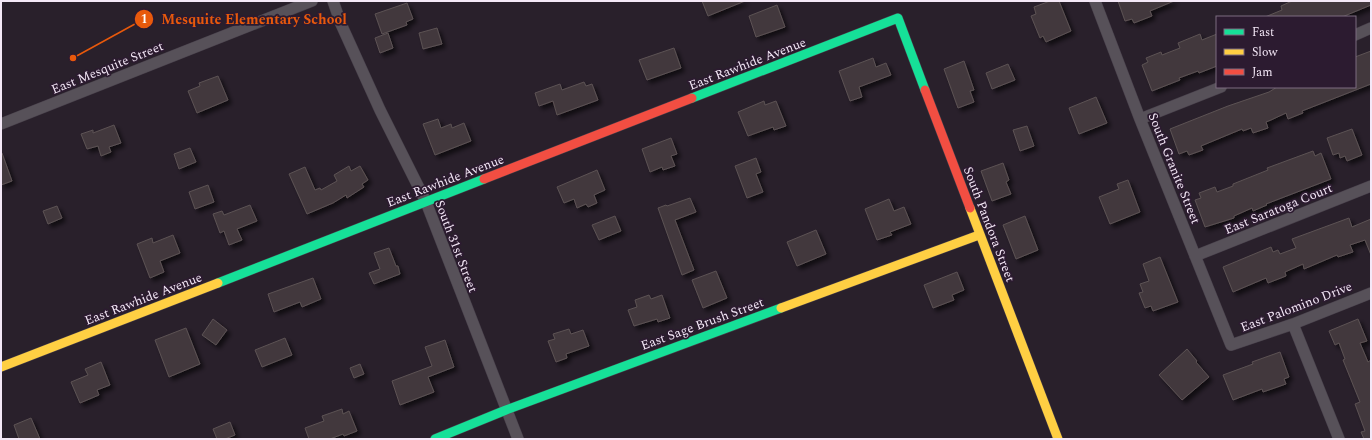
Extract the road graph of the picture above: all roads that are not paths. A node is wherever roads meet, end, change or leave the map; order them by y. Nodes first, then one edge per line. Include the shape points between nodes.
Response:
1 (312, 1) edge
2 (333, 1) edge
3 (1095, 1) edge
4 (898, 18) joint
5 (1371, 28) edge
6 (1356, 35) edge
7 (1218, 88) edge
8 (1140, 119) junction
9 (1, 124) edge
10 (1371, 186) edge
11 (426, 202) junction
12 (980, 234) junction
13 (1195, 256) junction
14 (1371, 293) edge
15 (1293, 324) junction
16 (1231, 345) joint
17 (1, 367) edge
18 (506, 410) junction
19 (435, 439) edge
20 (518, 439) edge
21 (1058, 439) edge
22 (1339, 439) edge

1 - 9 street, East Mesquite Street
2 - 11 street, South 31st Street via 380,110
3 - 8 street, South Granite Street
4 - 11 street, East Rawhide Avenue
4 - 12 street, South Pandora Street
5 - 6 street
7 - 8 street
8 - 13 street, South Granite Street
10 - 13 street, East Saratoga Court
11 - 17 street, East Rawhide Avenue
11 - 18 street, South 31st Street
12 - 18 street, East Sage Brush Street
12 - 21 street, South Pandora Street
13 - 16 street, South Granite Street
14 - 15 street, East Palomino Drive
15 - 16 street, East Palomino Drive
15 - 22 street
18 - 19 street, East Sage Brush Street
18 - 20 street, South 31st Street

